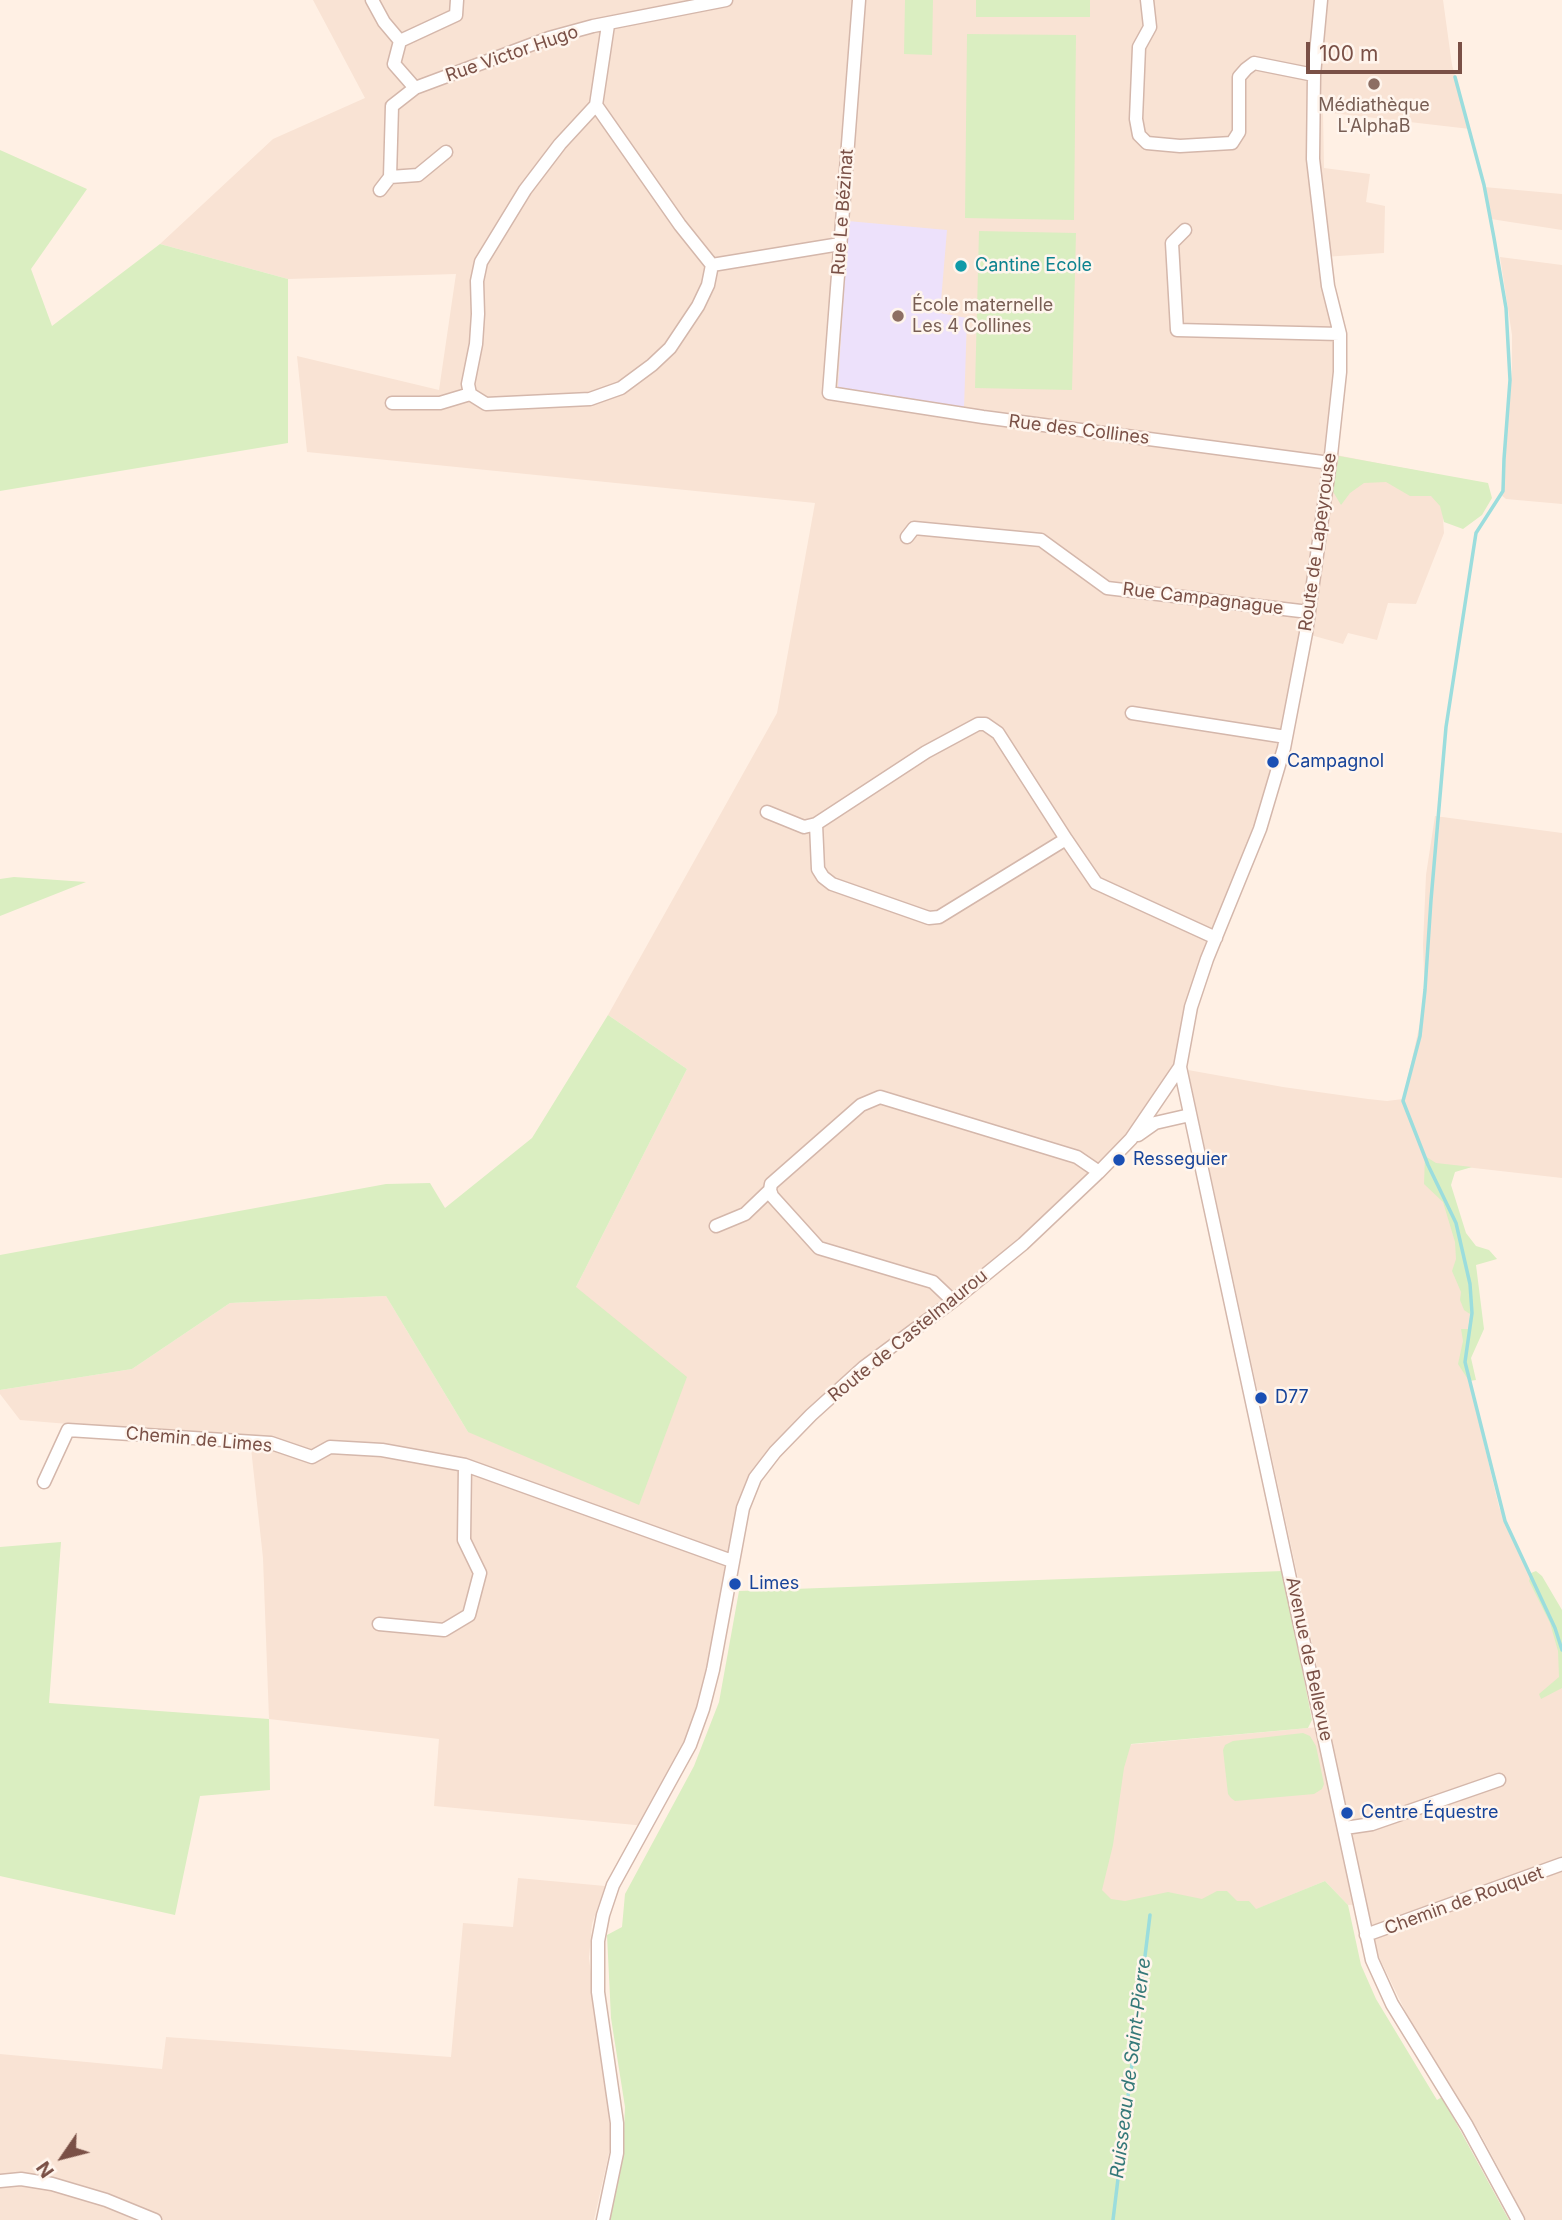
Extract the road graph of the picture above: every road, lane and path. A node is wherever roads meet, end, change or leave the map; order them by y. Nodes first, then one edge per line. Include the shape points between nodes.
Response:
1 (372, 0) edge
2 (457, 0) edge
3 (726, 0) edge
4 (859, 0) edge
5 (868, 0) edge
6 (1147, 0) edge
7 (1322, 1) edge
8 (608, 25) junction
9 (857, 31) junction
10 (400, 41) junction
11 (1314, 75) junction
12 (415, 88) junction
13 (596, 105) junction
14 (446, 152) dead end
15 (390, 177) junction
16 (380, 190) dead end
17 (1185, 230) dead end
18 (840, 251) junction
19 (712, 265) junction
20 (1340, 334) junction
21 (829, 393) joint
22 (470, 394) junction
23 (392, 403) dead end
24 (1329, 463) junction
25 (907, 537) dead end
26 (1309, 612) junction
27 (1132, 713) dead end
28 (1286, 737) junction
29 (767, 812) dead end
30 (816, 824) junction
31 (1066, 839) junction
32 (1216, 938) junction
33 (1180, 1067) junction
34 (1158, 1100) junction
35 (1191, 1115) junction
36 (1173, 1119) junction
37 (1131, 1139) junction
38 (1100, 1172) junction
39 (770, 1190) junction
40 (716, 1226) dead end
41 (953, 1301) junction
42 (465, 1465) junction
43 (44, 1482) dead end
44 (732, 1562) junction
45 (379, 1624) dead end
46 (1499, 1780) dead end
47 (1345, 1828) junction
48 (1562, 1864) edge
49 (1366, 1935) junction
50 (0, 2181) edge
51 (155, 2220) edge
52 (603, 2220) edge
53 (1518, 2220) edge

1 - 10 street
2 - 10 street via 456,15
3 - 8 street, Rue Victor Hugo
4 - 9 street, Rue Le Bézinat
5 - 9 street, Rue Le Bézinat
6 - 11 street via 1150,27 1139,47 1136,119 1139,135 1147,143 1232,143 1239,132 1240,78 1254,63
7 - 11 street, Route de Lapeyrouse
8 - 12 street, Rue Victor Hugo via 549,38
8 - 13 street
9 - 18 street, Rue Le Bézinat
10 - 12 street via 394,64
11 - 20 street, Route de Lapeyrouse via 1313,159 1324,257
12 - 15 street, Rue Victor Hugo via 392,106
13 - 19 street
13 - 22 street via 525,190 481,262 467,384
14 - 15 street via 418,175
15 - 16 street
17 - 20 street via 1172,243 1177,330
18 - 19 street
18 - 21 street, Rue Le Bézinat
19 - 22 street via 698,306 670,348 621,387 590,399 486,404
20 - 24 street, Route de Lapeyrouse
21 - 24 street, Rue des Collines
22 - 23 street via 440,403
24 - 26 street, Route de Lapeyrouse
25 - 26 street, Rue Campagnague via 914,528 1041,540 1107,587
26 - 28 street, Route de Lapeyrouse
27 - 28 street
28 - 32 street, Route de Lapeyrouse via 1260,829
29 - 30 street via 804,827
30 - 31 street via 818,869 823,877 929,918 939,917
30 - 31 street via 926,752 985,724 998,733
31 - 32 street via 1096,883
32 - 33 street, Route de Lapeyrouse via 1191,1007
33 - 34 street, Route de Castelmaurou
33 - 35 street, Avenue de Bellevue
34 - 36 street
34 - 37 street, Route de Castelmaurou
35 - 36 street, Route de Castelmaurou
35 - 47 street, Avenue de Bellevue
36 - 37 street, Route de Castelmaurou via 1156,1123
37 - 38 street, Route de Castelmaurou
38 - 39 street via 1077,1157 880,1097 861,1105 775,1179
38 - 41 street, Route de Castelmaurou
39 - 40 street via 745,1214
39 - 41 street via 819,1248 933,1282
41 - 44 street, Route de Castelmaurou via 864,1367 775,1452 755,1478 743,1508
42 - 43 street, Chemin de Limes via 382,1450 330,1447 313,1457 271,1443 68,1430
42 - 44 street
42 - 45 street via 464,1540 480,1573 469,1615 444,1630
44 - 52 street, Route de Castelmaurou via 713,1670 690,1745 613,1885 603,1914 597,1952 598,1992 617,2123 617,2153
46 - 47 street via 1372,1824
47 - 49 street, Avenue de Bellevue
48 - 49 street, Chemin de Rouquet
49 - 53 street, Avenue de Bellevue via 1392,2004
50 - 51 street via 52,2184

